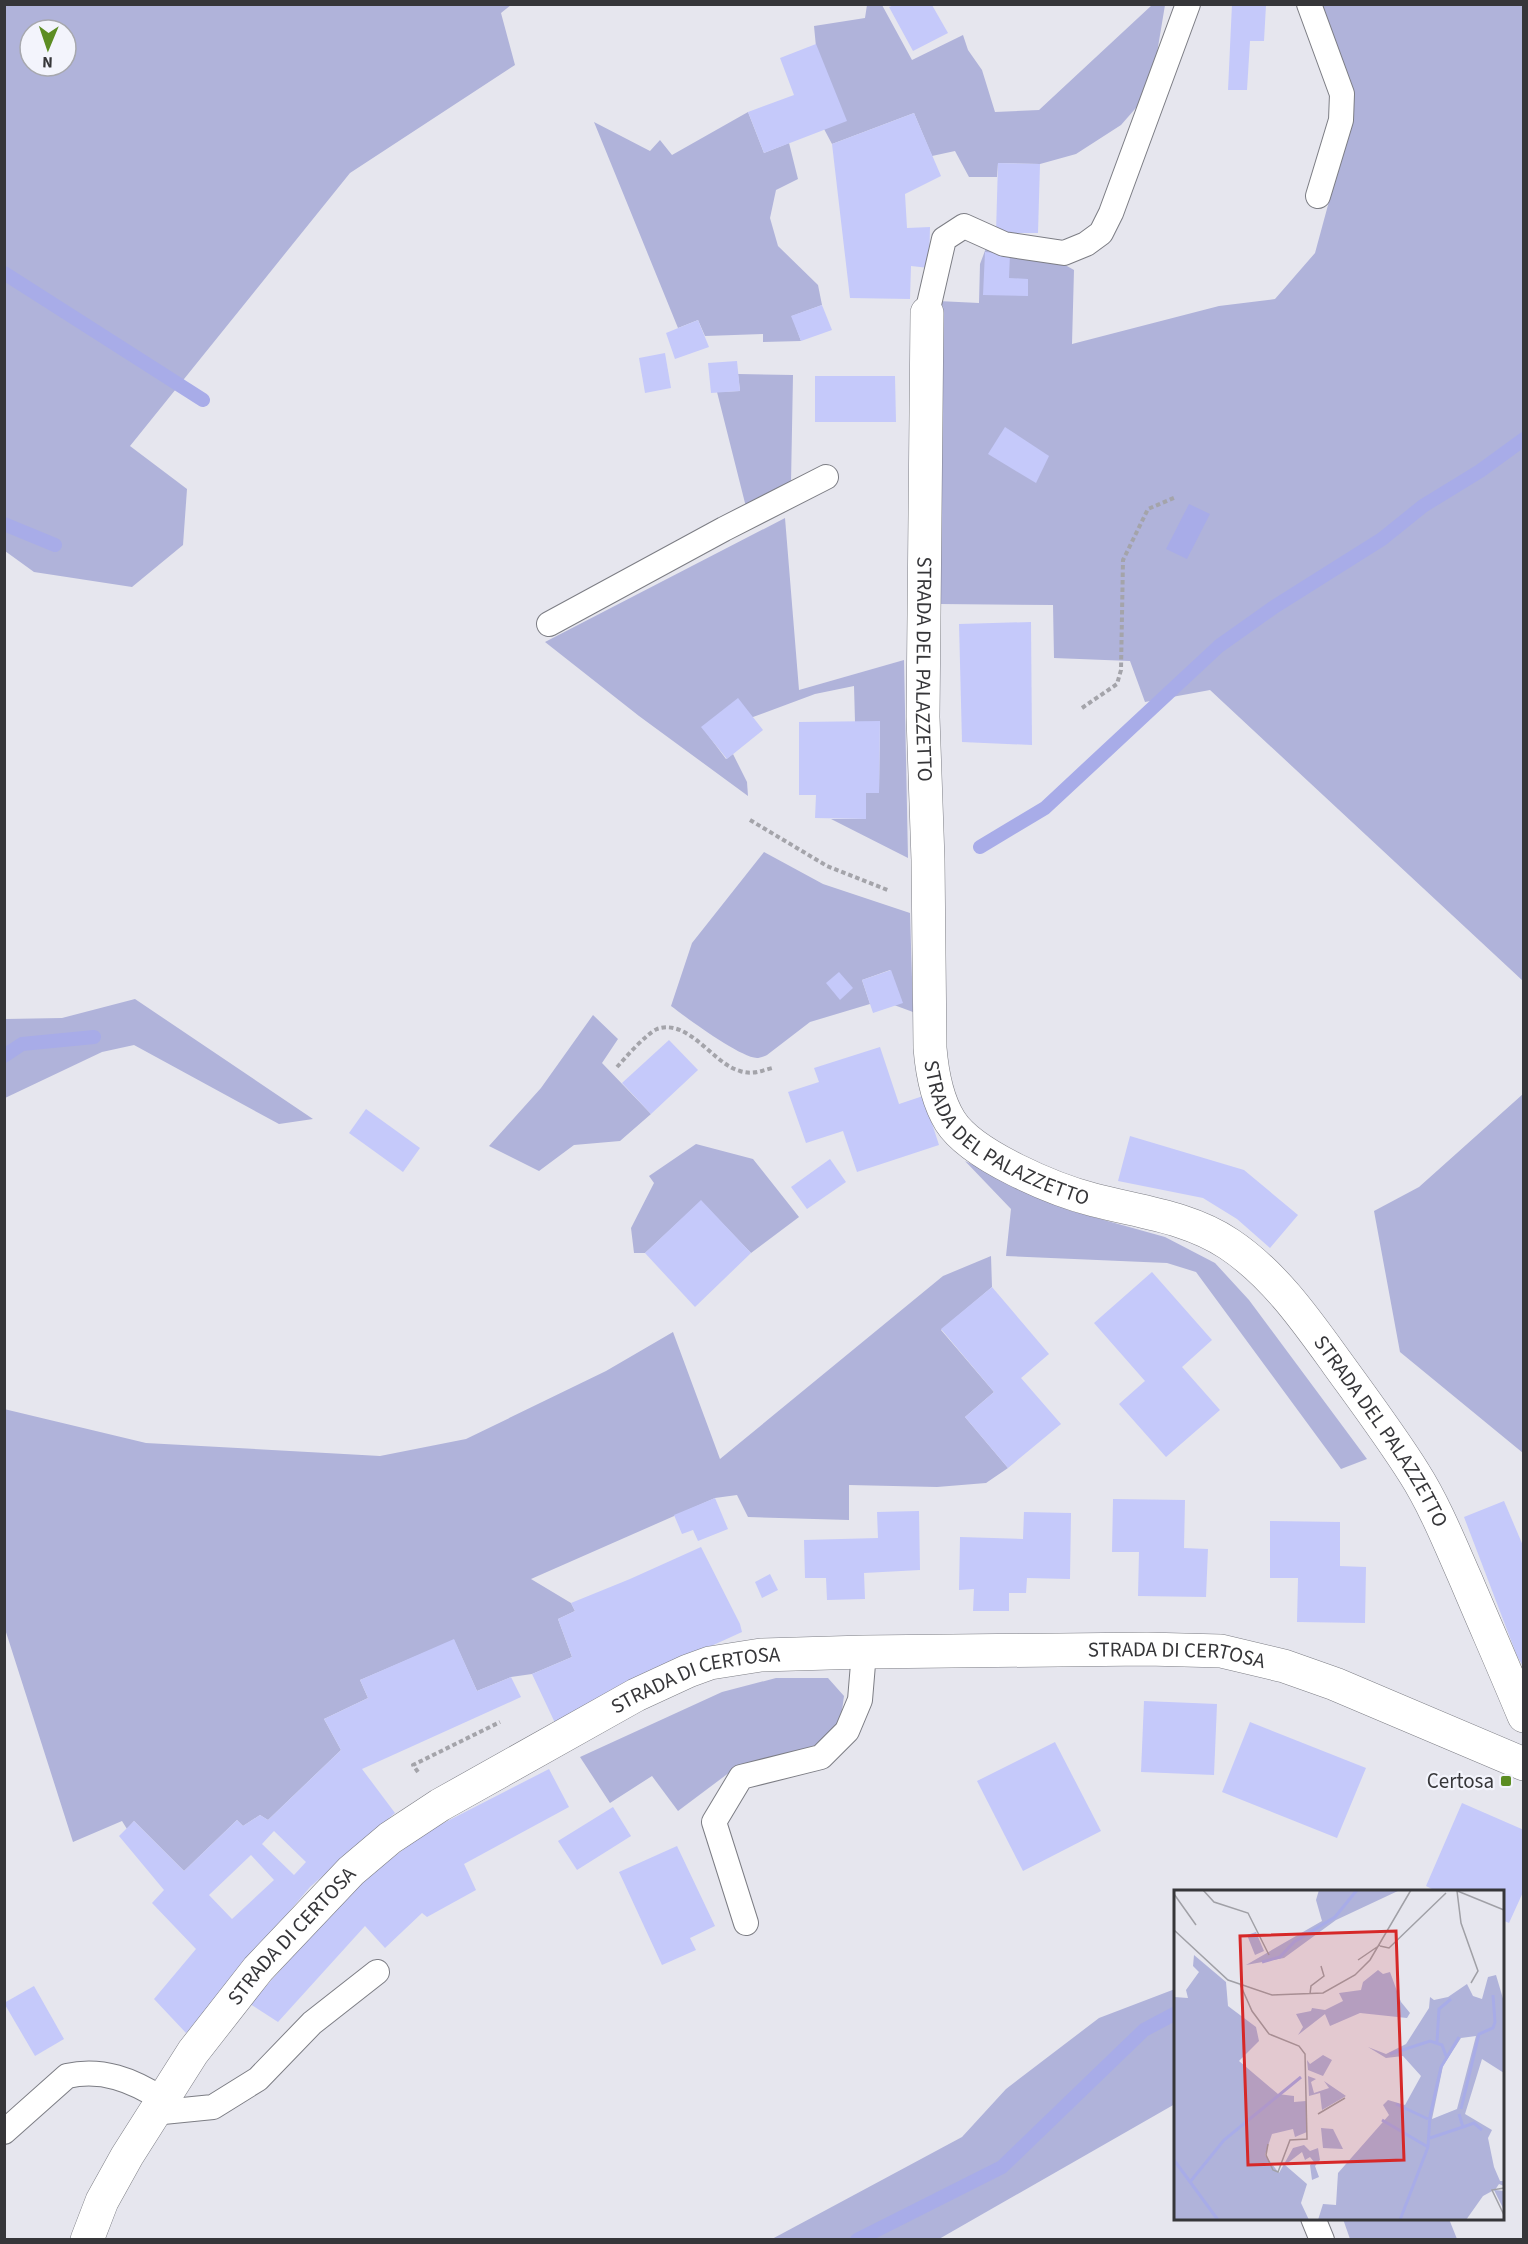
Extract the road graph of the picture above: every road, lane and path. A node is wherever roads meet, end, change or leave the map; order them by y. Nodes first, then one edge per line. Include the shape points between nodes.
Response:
1 (1188, 4) edge
2 (1309, 4) edge
3 (1318, 196) dead end
4 (927, 314) joint
5 (826, 477) dead end
6 (1176, 497) dead end
7 (549, 624) dead end
8 (1082, 708) dead end
9 (750, 820) dead end
10 (928, 901) junction
11 (617, 1067) dead end
12 (772, 1068) dead end
13 (864, 1652) junction
14 (1524, 1716) edge
15 (1524, 1764) edge
16 (746, 1923) dead end
17 (377, 1972) dead end
18 (158, 2106) junction
19 (4, 2132) edge
20 (1314, 2220) edge
21 (87, 2240) edge
22 (1322, 2240) edge

1 - 4 lane via 1101,233 1064,253 1004,244 964,226 944,239
2 - 3 lane via 1342,94 1341,120
4 - 10 street, STRADA DEL PALAZZETTO via 923,717
5 - 7 lane
6 - 8 path via 1148,509 1123,560 1121,670 1117,684
9 - 10 path via 827,866 904,897
10 - 14 street, STRADA DEL PALAZZETTO via 931,1065 941,1102 951,1121 971,1142 1039,1181 1094,1200 1169,1217 1210,1233 1242,1253 1273,1281 1309,1324 1414,1473 1452,1549
11 - 12 path via 655,1030 669,1027 683,1031 738,1071 751,1073
13 - 15 street, STRADA DI CERTOSA via 1221,1651 1324,1680
13 - 16 lane via 860,1700 847,1731 821,1756 741,1777 714,1822
13 - 18 street, STRADA DI CERTOSA via 735,1658 688,1671 636,1695 409,1824 351,1871 258,1969 222,2013
17 - 18 lane via 312,2023 258,2079 213,2107
18 - 19 lane via 142,2086 100,2073 78,2073 67,2076
18 - 21 street, STRADA DI CERTOSA via 102,2201
20 - 22 lane

